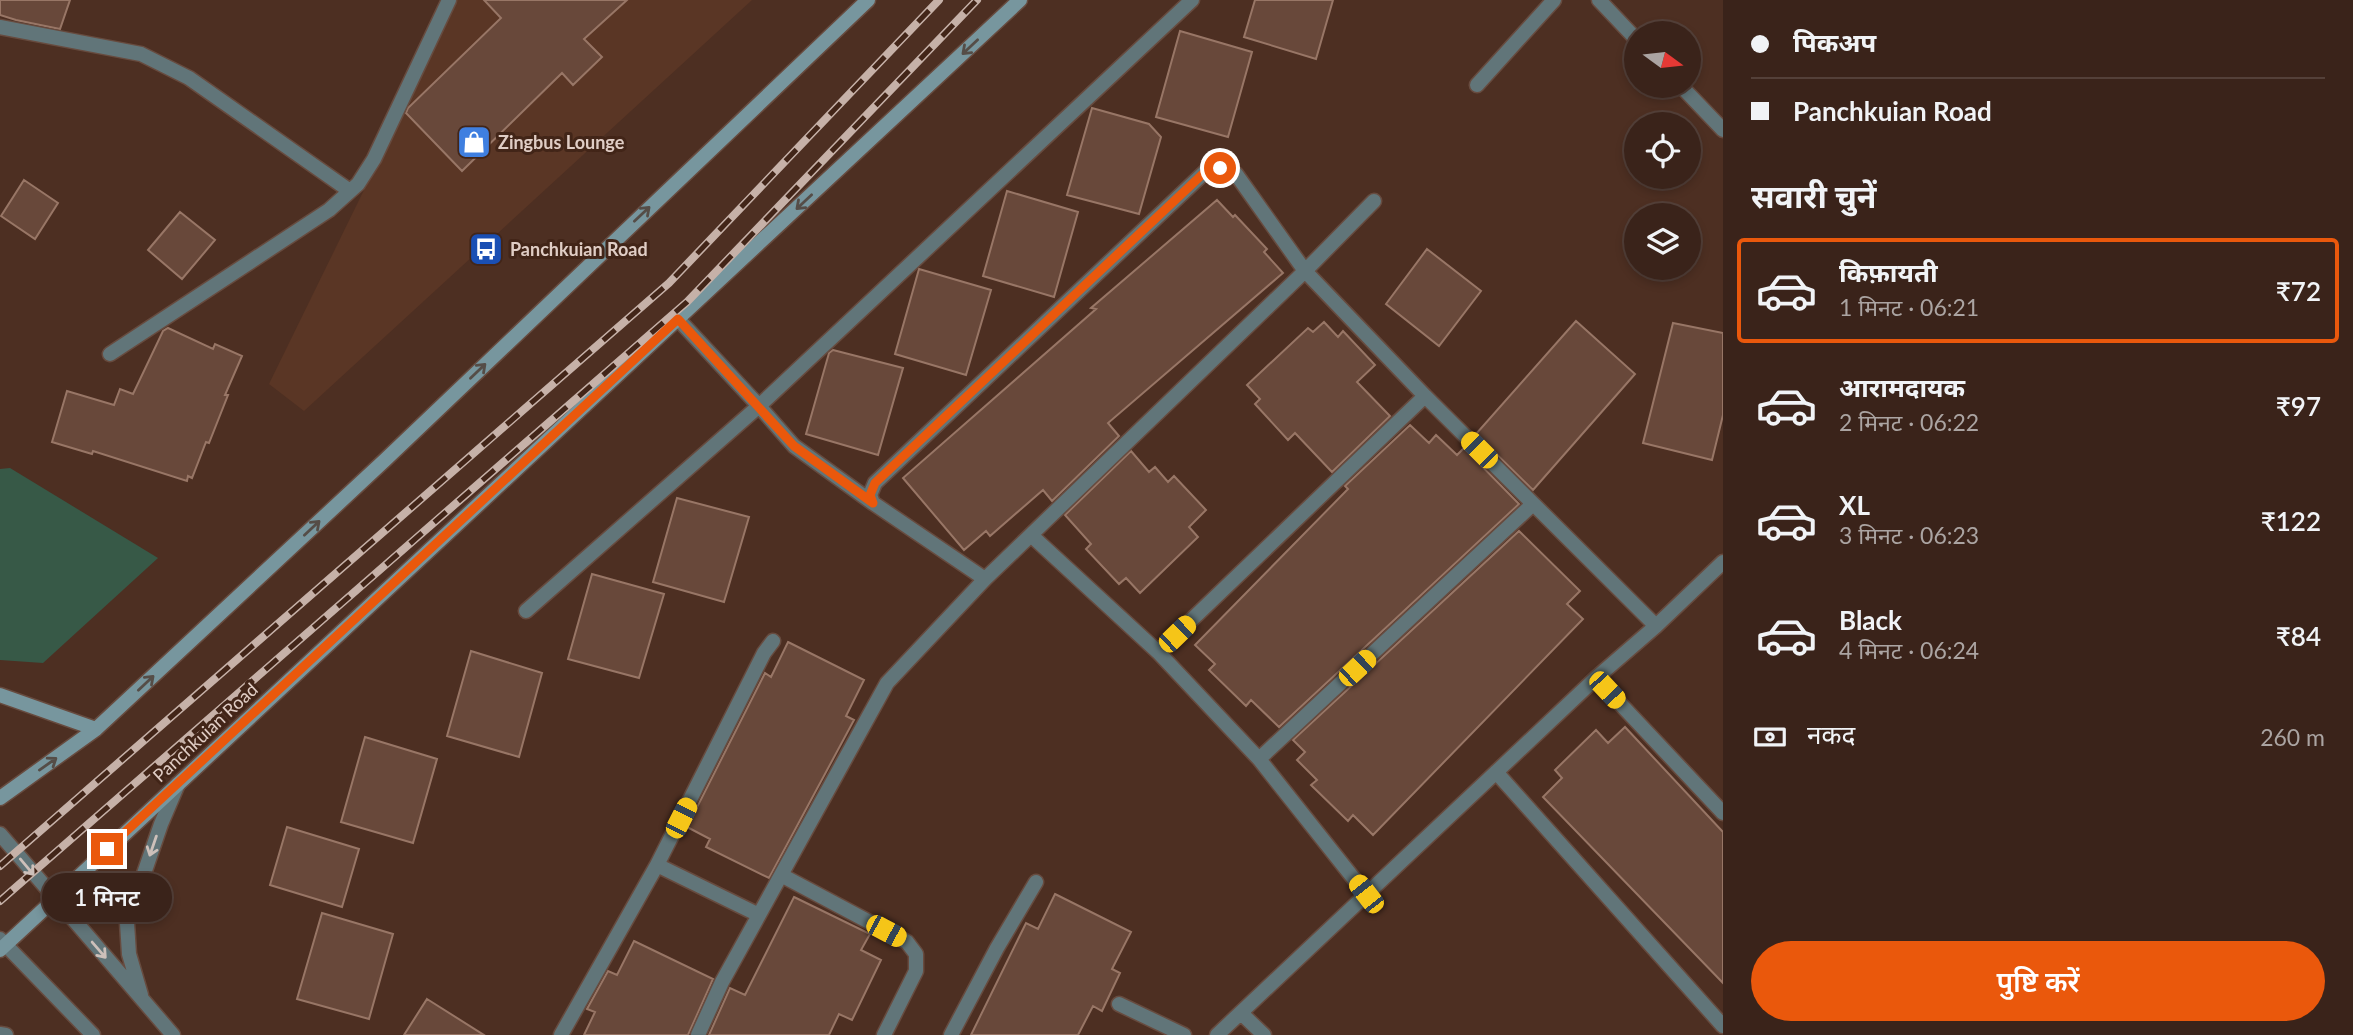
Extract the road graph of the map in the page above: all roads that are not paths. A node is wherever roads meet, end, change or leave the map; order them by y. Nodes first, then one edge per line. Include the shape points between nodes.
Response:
1 (449, 0) edge
2 (1020, 0) edge
3 (1192, 0) edge
4 (1554, 0) edge
5 (1599, 0) edge
6 (859, 3) edge
7 (1624, 26) edge
8 (0, 27) edge
9 (1477, 85) dead end
10 (1692, 98) edge
11 (1723, 130) edge
12 (351, 191) junction
13 (1374, 201) dead end
14 (1305, 271) junction
15 (678, 319) junction
16 (110, 354) dead end
17 (1425, 396) junction
18 (759, 406) junction
19 (873, 503) junction
20 (1533, 503) junction
21 (1032, 536) junction
22 (1723, 562) edge
23 (985, 579) junction
24 (526, 611) dead end
25 (1656, 626) junction
26 (773, 641) dead end
27 (1158, 652) junction
28 (1596, 678) junction
29 (0, 695) edge
30 (96, 729) junction
31 (1259, 759) junction
32 (1496, 772) junction
33 (178, 783) junction
34 (0, 798) edge
35 (1723, 813) edge
36 (0, 834) edge
37 (657, 866) junction
38 (781, 875) junction
39 (1036, 882) dead end
40 (1366, 894) junction
41 (54, 899) junction
42 (759, 915) junction
43 (2, 945) edge
44 (142, 999) junction
45 (1119, 1004) dead end
46 (1241, 1013) junction
47 (1723, 1026) edge
48 (0, 1034) edge
49 (6, 1035) edge
50 (93, 1035) edge
51 (173, 1035) edge
52 (561, 1035) edge
53 (698, 1035) edge
54 (884, 1035) edge
55 (951, 1035) edge
56 (1184, 1035) edge
57 (1217, 1035) edge
58 (1264, 1035) edge

1 - 12 street via 374,159
2 -> 15 main road, Panchkuian Road
3 - 18 street
4 - 9 street
5 - 7 street
30 -> 6 main road via 385,460
8 - 12 street via 141,54 162,63
10 - 11 street
12 - 16 street
13 - 14 street
14 - 17 street
14 - 19 street via 1236,174 1220,168 1207,170 875,483 870,495
14 - 21 street
15 - 18 street
15 - 33 main road, Panchkuian Road
17 - 20 street
17 - 27 street
18 - 19 street via 794,446
18 - 24 street
19 - 23 street
20 - 25 street
20 - 31 street
21 - 23 street
21 - 27 street
22 - 25 street
23 - 38 street via 887,683
25 - 28 street
26 - 37 street
27 - 31 street
28 - 32 street
28 - 35 street
29 - 30 main road
34 -> 30 main road
31 - 40 street
32 - 40 street
32 - 47 street
33 - 41 main road, Panchkuian Road
33 -> 44 street via 127,923 129,954
36 -> 41 street
37 - 42 street
37 - 52 street
38 - 42 street
38 - 54 street via 907,942 916,954 916,971
39 - 55 street
40 - 46 street
41 - 43 main road, Panchkuian Road
41 -> 44 street
42 - 53 street
43 - 50 street
44 - 51 street
45 - 56 street
46 - 57 street
46 - 58 street
48 - 49 street

